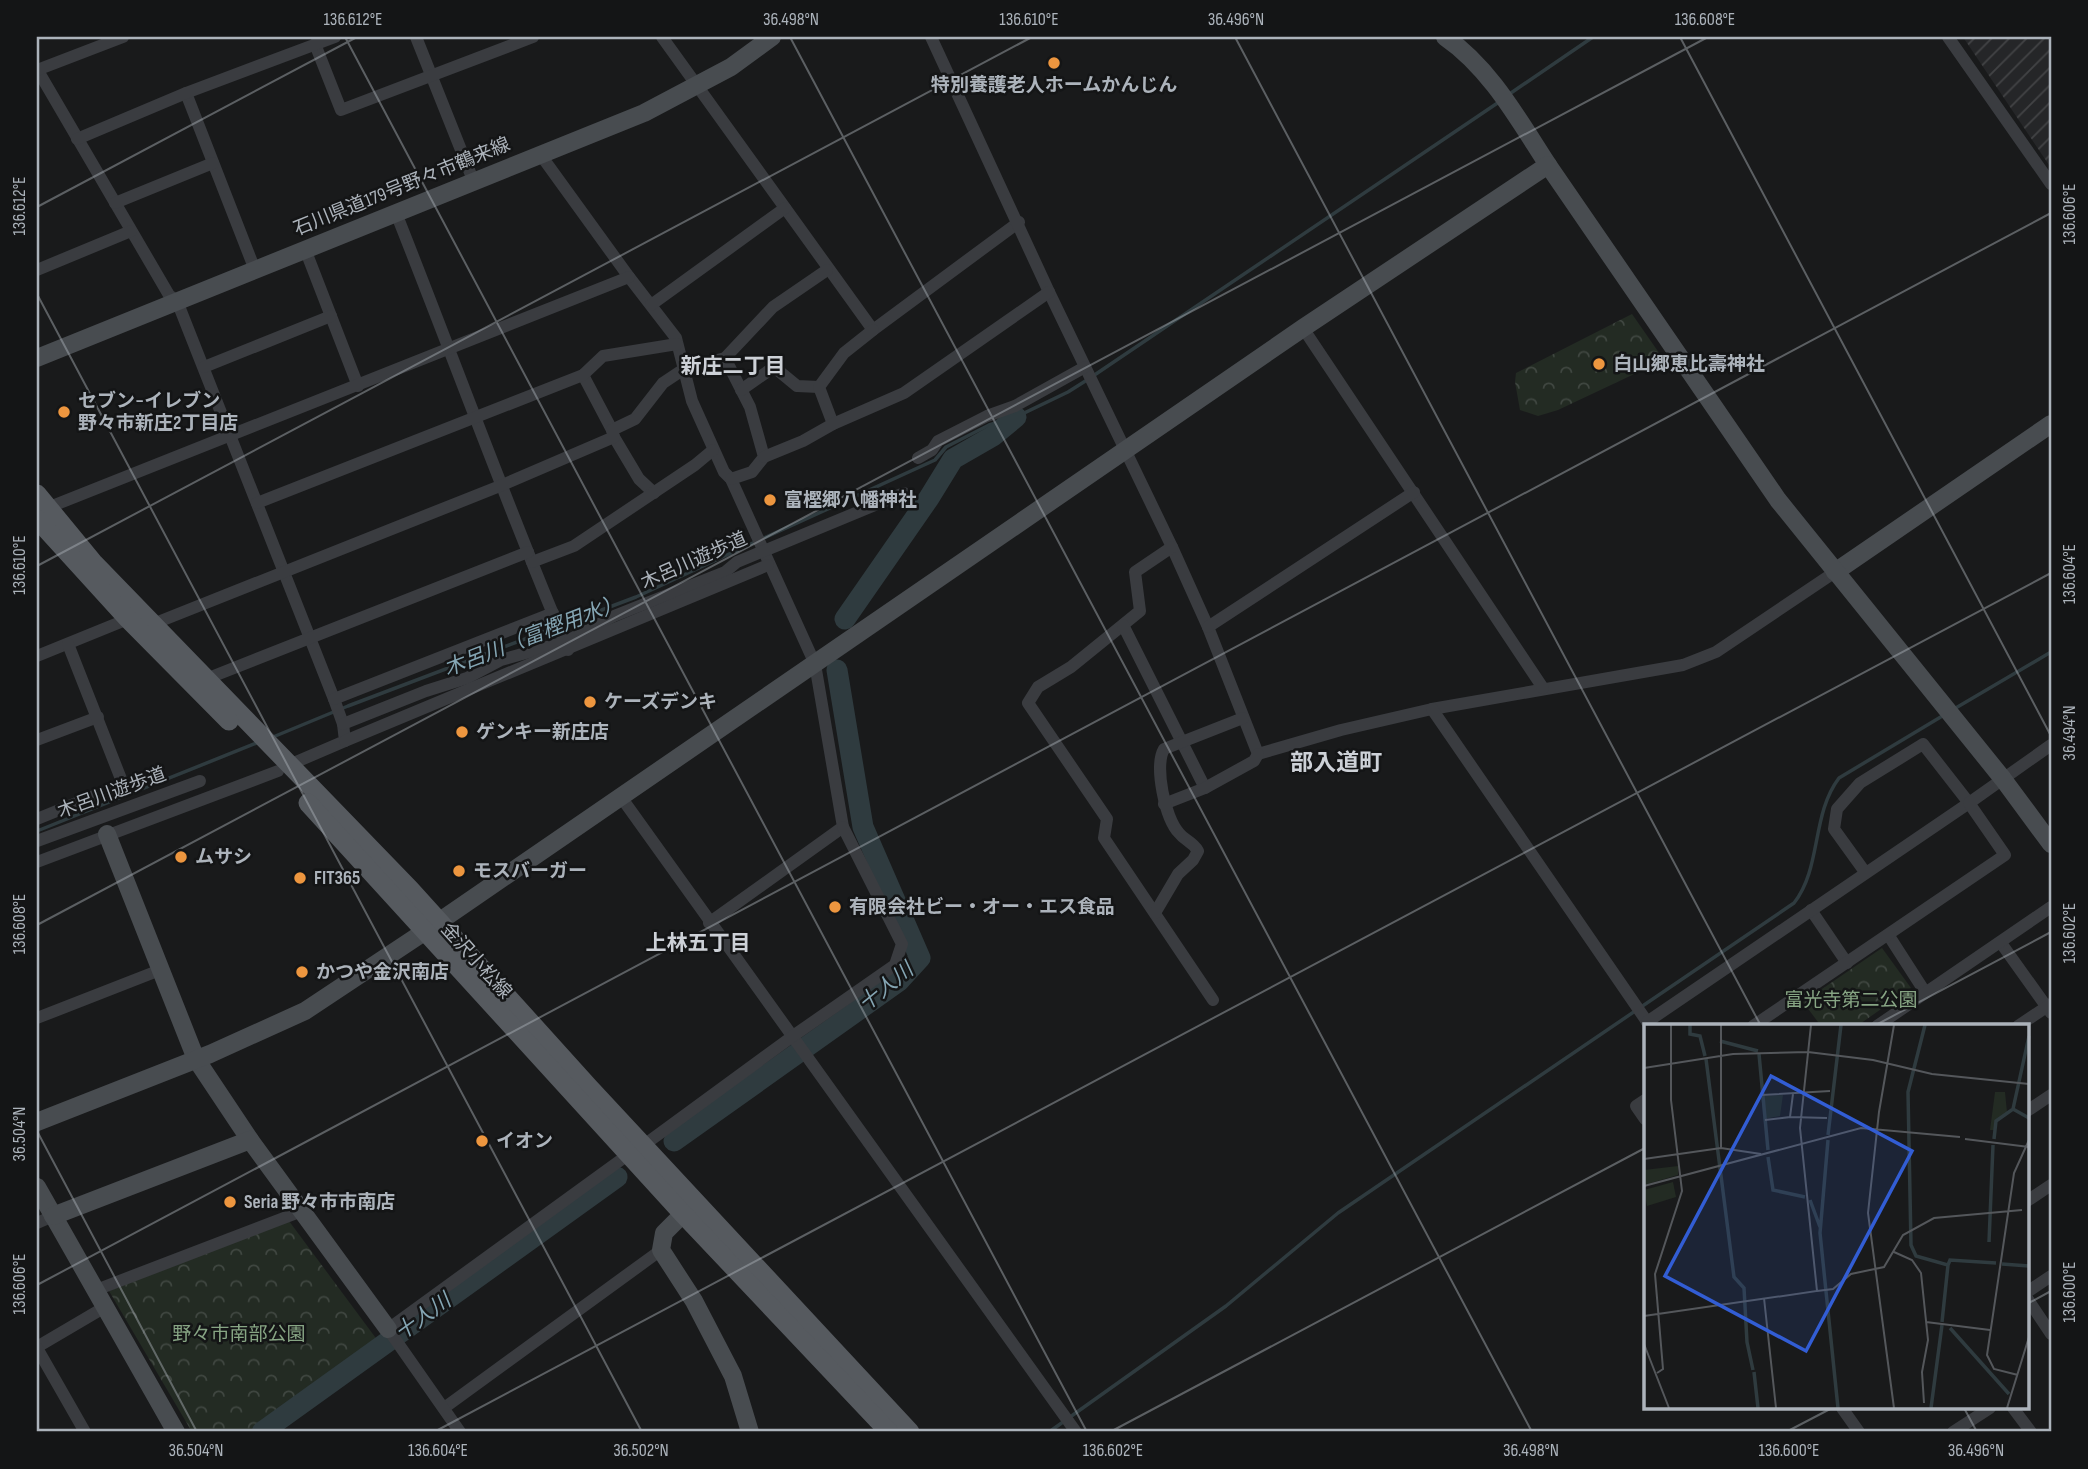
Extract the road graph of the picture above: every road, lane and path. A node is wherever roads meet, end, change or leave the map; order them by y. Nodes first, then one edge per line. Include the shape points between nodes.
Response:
1 (123, 37) edge
2 (335, 37) edge
3 (416, 37) edge
4 (533, 37) edge
5 (662, 37) edge
6 (772, 37) edge
7 (931, 37) edge
8 (1445, 37) edge
9 (1948, 37) edge
10 (314, 44) junction
11 (37, 69) edge
12 (430, 76) junction
13 (696, 86) junction
14 (186, 93) junction
15 (77, 139) junction
16 (540, 154) junction
17 (213, 163) junction
18 (1548, 165) junction
19 (473, 180) junction
20 (2051, 184) edge
21 (115, 203) junction
22 (785, 208) junction
23 (396, 213) junction
24 (1018, 222) junction
25 (131, 231) junction
26 (305, 250) junction
27 (37, 270) edge
28 (255, 270) junction
29 (827, 270) junction
30 (629, 277) junction
31 (1049, 292) junction
32 (177, 301) junction
33 (651, 305) junction
34 (331, 316) junction
35 (1303, 328) junction
36 (873, 330) junction
37 (677, 344) junction
38 (450, 349) junction
39 (37, 358) edge
40 (724, 358) junction
41 (204, 367) junction
42 (684, 369) junction
43 (1089, 375) junction
44 (583, 376) junction
45 (358, 386) junction
46 (819, 387) junction
47 (741, 390) junction
48 (475, 418) junction
49 (832, 424) junction
50 (2051, 424) edge
51 (230, 434) junction
52 (613, 434) junction
53 (713, 450) junction
54 (1126, 450) junction
55 (764, 457) junction
56 (918, 457) dead end
57 (731, 479) junction
58 (500, 486) junction
59 (1413, 492) junction
60 (654, 493) junction
61 (904, 493) dead end
62 (257, 503) junction
63 (40, 507) edge
64 (1172, 547) junction
65 (763, 549) junction
66 (530, 557) junction
67 (768, 565) junction
68 (282, 572) junction
69 (1836, 572) junction
70 (554, 617) junction
71 (128, 619) junction
72 (153, 624) junction
73 (1123, 625) junction
74 (1208, 627) junction
75 (309, 637) junction
76 (565, 642) junction
77 (68, 644) junction
78 (37, 656) edge
79 (815, 664) junction
80 (206, 679) junction
81 (1543, 688) junction
82 (336, 703) junction
83 (1432, 709) junction
84 (98, 717) junction
85 (1243, 718) junction
86 (342, 722) junction
87 (37, 740) edge
88 (345, 741) junction
89 (1183, 741) junction
90 (260, 743) junction
91 (2051, 745) edge
92 (1258, 754) junction
93 (284, 768) junction
94 (2003, 779) junction
95 (200, 781) dead end
96 (1205, 788) junction
97 (621, 797) junction
98 (1969, 803) junction
99 (1164, 804) junction
100 (37, 819) edge
101 (843, 827) junction
102 (107, 834) junction
103 (37, 841) edge
104 (2051, 844) edge
105 (37, 862) edge
106 (1865, 872) junction
107 (2051, 907) edge
108 (1811, 909) junction
109 (1155, 914) junction
110 (709, 923) junction
111 (432, 926) junction
112 (1889, 936) junction
113 (2001, 943) junction
114 (1847, 963) junction
115 (160, 970) junction
116 (1925, 992) junction
117 (1213, 1000) dead end
118 (2050, 1008) edge
119 (37, 1018) edge
120 (1647, 1022) edge
121 (1756, 1024) edge
122 (1880, 1024) edge
123 (2022, 1024) edge
124 (796, 1040) junction
125 (196, 1059) junction
126 (2051, 1095) edge
127 (1644, 1101) edge
128 (2028, 1110) edge
129 (1644, 1118) edge
130 (37, 1122) edge
131 (250, 1140) junction
132 (637, 1150) junction
133 (2051, 1185) edge
134 (37, 1187) edge
135 (2028, 1200) edge
136 (302, 1211) junction
137 (682, 1214) junction
138 (45, 1219) edge
139 (661, 1250) junction
140 (2051, 1276) edge
141 (96, 1290) junction
142 (2028, 1291) edge
143 (2028, 1300) edge
144 (105, 1307) junction
145 (2051, 1334) edge
146 (393, 1337) junction
147 (37, 1347) edge
148 (444, 1408) junction
149 (1848, 1410) edge
150 (1987, 1410) edge
151 (2014, 1410) edge
152 (1070, 1425) edge
153 (85, 1432) edge
154 (176, 1432) edge
155 (460, 1432) edge
156 (750, 1432) edge
157 (889, 1432) edge
158 (910, 1432) edge
159 (1859, 1432) edge
160 (1953, 1432) edge
161 (2031, 1432) edge

1 - 11 street
2 - 10 street
3 - 12 street
4 - 12 street
5 - 13 street
6 - 13 street, 石川県道179号野々市鶴来線
7 - 24 street
8 - 18 street via 1461,48 1498,90
9 - 20 street
10 - 12 street via 341,110
10 - 14 street
11 - 15 street
12 - 19 street
13 - 16 street, 石川県道179号野々市鶴来線 via 644,113
13 - 22 street
14 - 15 street
14 - 17 street
15 - 21 street
16 - 19 street, 石川県道179号野々市鶴来線
16 - 30 street
17 - 21 street
17 - 28 street
18 - 35 street
18 - 69 street via 1778,500
19 - 23 street, 石川県道179号野々市鶴来線
21 - 25 street
22 - 29 street
22 - 33 street
23 - 26 street, 石川県道179号野々市鶴来線
23 - 38 street
24 - 31 street
24 - 36 street
25 - 27 street
25 - 32 street
26 - 28 street, 石川県道179号野々市鶴来線
26 - 34 street
28 - 32 street, 石川県道179号野々市鶴来線
29 - 36 street
29 - 40 street via 773,307
30 - 33 street
30 - 38 street
31 - 43 street
31 - 49 street via 904,393
32 - 39 street, 石川県道179号野々市鶴来線
32 - 41 street
33 - 37 street
34 - 41 street
34 - 45 street
35 - 54 street
35 - 59 street
36 - 46 street via 844,353
37 - 42 street
37 - 44 street via 603,356
38 - 45 street
38 - 48 street
40 - 42 street
40 - 47 street
41 - 51 street
42 - 52 street via 663,383 635,418
42 - 53 street
43 - 54 street
43 - 56 street via 987,416 938,441
44 - 48 street
44 - 52 street
45 - 51 street
46 - 47 street via 797,386 774,367
46 - 49 street
47 - 55 street
48 - 58 street
48 - 62 street
49 - 55 street
50 - 69 street
51 - 62 street
51 - 63 street
52 - 58 street
52 - 60 street via 639,479
53 - 57 street
53 - 60 street
54 - 64 street
54 - 79 street
55 - 57 street via 752,472
57 - 65 street
58 - 66 street
58 - 68 street
59 - 74 street
59 - 81 street
60 - 66 street via 574,546
61 - 65 street, 木呂川遊歩道
62 - 68 street
63 - 71 main road, 金沢小松線
63 - 72 main road, 金沢小松線
64 - 73 street via 1135,572 1140,611
64 - 74 street
65 - 67 street
65 - 76 street, 木呂川遊歩道 via 725,572 614,616
66 - 70 street
66 - 75 street
67 - 76 street
67 - 79 street
68 - 72 street
68 - 75 street
69 - 81 street via 1716,652 1694,661
69 - 94 street
70 - 76 street
70 - 82 street
71 - 77 street
71 - 90 main road, 金沢小松線
72 - 80 main road, 金沢小松線
73 - 89 street
73 - 109 street via 1038,687 1028,703 1107,819 1104,838
74 - 85 street
75 - 80 street
75 - 82 street
76 - 86 street, 木呂川遊歩道 via 502,660 467,678
76 - 88 street
77 - 78 street
77 - 84 street
79 - 97 street
79 - 101 street
80 - 90 main road, 金沢小松線
81 - 83 street
82 - 86 street
83 - 92 street
83 - 120 street
84 - 87 street
84 - 100 street via 123,784
85 - 89 street
85 - 92 street
86 - 88 street
88 - 93 street
89 - 96 street
89 - 99 street via 1164,749 1160,757
90 - 93 main road, 金沢小松線
91 - 94 street
92 - 96 street via 1254,761
93 - 102 street
93 - 111 main road, 金沢小松線
94 - 98 street
94 - 104 street
95 - 103 street, 木呂川遊歩道
96 - 99 street
97 - 110 street
97 - 111 street
98 - 106 street
98 - 106 street via 1923,744 1860,783 1838,809 1834,829
98 - 112 street via 2005,855
99 - 109 street via 1179,833 1198,851 1178,874
101 - 110 street
101 - 124 street via 902,944 895,965
102 - 105 street
102 - 115 street
106 - 108 street
107 - 113 street
108 - 114 street
108 - 120 street
109 - 117 street
110 - 124 street
111 - 125 street via 305,1011
111 - 132 main road, 金沢小松線
112 - 114 street
112 - 116 street
113 - 116 street
113 - 118 street
114 - 121 street
115 - 119 street
115 - 125 street
116 - 122 street
118 - 123 street
124 - 132 street
124 - 152 street
125 - 130 street
125 - 131 street
126 - 128 street
127 - 129 street via 1636,1106
131 - 136 street
131 - 138 street
132 - 137 main road, 金沢小松線
132 - 146 street
132 - 158 main road, 金沢小松線
133 - 135 street
134 - 138 street
136 - 141 street
136 - 146 street
137 - 139 street via 664,1233
137 - 157 main road, 金沢小松線
138 - 141 street
139 - 148 street
139 - 156 street via 733,1376
140 - 142 street
141 - 144 street
143 - 145 street
144 - 147 street
144 - 154 street
146 - 148 street
147 - 153 street
148 - 155 street
149 - 159 street
150 - 160 street
151 - 161 street

